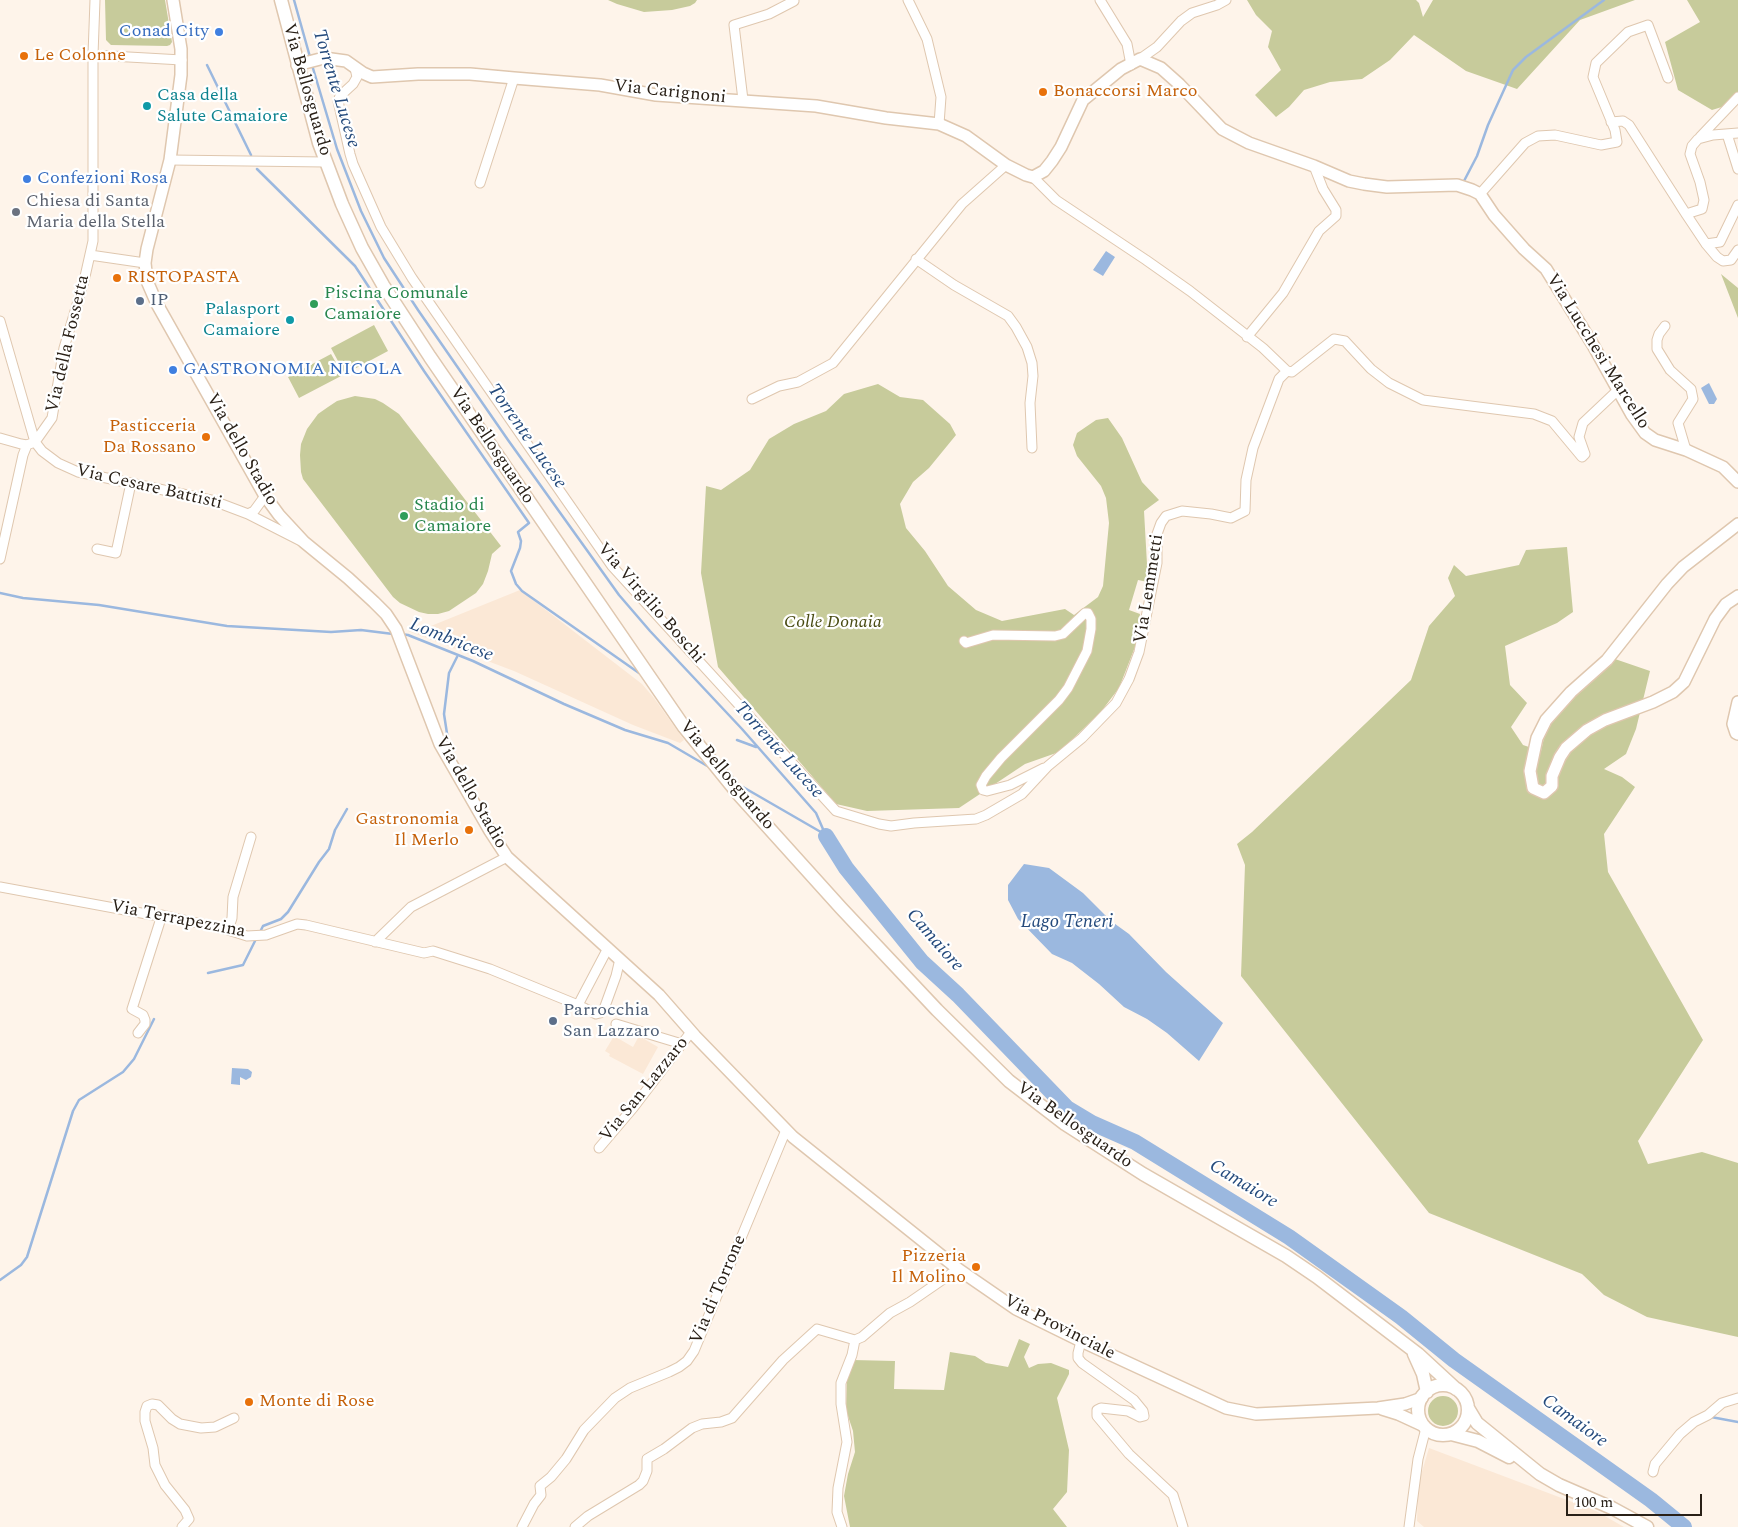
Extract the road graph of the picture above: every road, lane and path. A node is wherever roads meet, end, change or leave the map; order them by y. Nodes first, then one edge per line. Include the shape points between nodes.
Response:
1 (95, 0) edge
2 (173, 0) edge
3 (281, 0) edge
4 (908, 0) edge
5 (1100, 0) edge
6 (1226, 0) edge
7 (794, 1) dead end
8 (93, 55) junction
9 (182, 60) junction
10 (1136, 62) junction
11 (298, 65) junction
12 (355, 68) junction
13 (514, 78) junction
14 (1668, 78) dead end
15 (1738, 97) edge
16 (743, 100) junction
17 (1611, 122) junction
18 (939, 124) junction
19 (1738, 133) edge
20 (1727, 134) junction
21 (1698, 139) junction
22 (170, 160) junction
23 (325, 162) junction
24 (1006, 165) junction
25 (1314, 166) junction
26 (1738, 169) edge
27 (1033, 177) junction
28 (480, 183) dead end
29 (1480, 194) junction
30 (1738, 205) edge
31 (1686, 214) junction
32 (1706, 244) junction
33 (1738, 250) edge
34 (90, 255) junction
35 (916, 259) junction
36 (145, 263) junction
37 (0, 321) edge
38 (1665, 326) dead end
39 (1247, 337) junction
40 (1287, 371) junction
41 (1619, 389) junction
42 (752, 399) dead end
43 (0, 438) edge
44 (31, 443) junction
45 (1032, 448) dead end
46 (1686, 450) junction
47 (1738, 482) edge
48 (131, 484) junction
49 (265, 496) junction
50 (248, 514) junction
51 (1738, 524) edge
52 (304, 542) junction
53 (97, 549) dead end
54 (0, 559) edge
55 (1738, 596) edge
56 (964, 641) dead end
57 (1738, 702) edge
58 (1738, 734) edge
59 (1048, 766) junction
60 (836, 811) joint
61 (252, 837) dead end
62 (507, 857) junction
63 (0, 887) edge
64 (162, 915) junction
65 (228, 930) junction
66 (375, 942) junction
67 (608, 948) junction
68 (620, 959) junction
69 (578, 1005) junction
70 (616, 1024) dead end
71 (691, 1032) junction
72 (138, 1033) dead end
73 (682, 1044) junction
74 (786, 1130) junction
75 (598, 1148) dead end
76 (958, 1269) junction
77 (855, 1340) junction
78 (1081, 1341) junction
79 (1413, 1352) junction
80 (1456, 1389) junction
81 (1424, 1395) junction
82 (1738, 1398) edge
83 (1378, 1408) junction
84 (1468, 1408) junction
85 (234, 1418) dead end
86 (1425, 1427) junction
87 (1451, 1434) junction
88 (1653, 1472) dead end
89 (1540, 1474) junction
90 (182, 1527) edge
91 (522, 1527) edge
92 (576, 1527) edge
93 (842, 1527) edge
94 (1183, 1527) edge
95 (1409, 1527) edge
96 (1647, 1527) edge

1 - 8 street, Via della Fossetta
2 - 9 street, Via dello Stadio
3 - 11 main road, Via Bellosguardo
4 - 18 street via 927,39 941,97
5 - 10 street
6 - 10 street via 1180,21 1157,47
7 - 16 street via 769,14 734,25
8 - 9 street
8 - 34 street, Via della Fossetta
9 - 22 street, Via dello Stadio
10 - 25 street via 1161,68 1222,129 1249,143
10 - 27 street via 1121,69 1082,100 1061,148 1044,171
11 - 12 street, Via Carignoni via 324,58 346,62
11 - 23 main road, Via Bellosguardo
12 - 13 street, Via Carignoni via 372,76 444,74
12 - 60 street, Via Virgilio Boschi via 357,77 338,100 350,154 381,226 412,278 612,566
13 - 16 street, Via Carignoni via 600,85 656,95
13 - 28 street
14 - 17 street via 1648,25 1628,32 1596,63 1593,76
15 - 21 street
16 - 18 street, Via Carignoni via 816,106
17 - 29 street via 1617,142 1601,145 1554,135 1538,136 1525,143
17 - 31 street via 1623,121 1629,125
18 - 24 street, Via Carignoni via 966,136
19 - 20 street
20 - 21 street
20 - 26 street
21 - 31 street via 1690,154 1704,200 1702,209
22 - 23 street
22 - 36 street, Via dello Stadio
23 - 79 main road, Via Bellosguardo via 362,248 384,286 551,534 712,763 841,908 1009,1081 1065,1124 1301,1266 1346,1297
24 - 27 street, Via Carignoni
24 - 35 street via 962,204
25 - 29 street via 1364,184 1387,187 1457,185
25 - 39 street via 1336,216 1319,231 1283,293
27 - 39 street via 1056,200 1161,270
29 - 41 street, Via Lucchesi Marcello via 1494,215 1546,269
30 - 32 street via 1720,242
31 - 32 street
32 - 33 street via 1723,260 1731,260
34 - 36 street
34 - 44 street, Via della Fossetta via 64,348 52,418
35 - 42 street via 833,363 798,382 779,386
35 - 45 street via 1008,316 1016,327 1032,363
36 - 49 street, Via dello Stadio via 147,281 157,304
37 - 44 street
38 - 46 street via 1657,340 1657,349 1670,370 1691,390 1693,399 1678,423
39 - 40 street
40 - 41 street via 1292,372 1334,339 1345,341 1389,383 1423,400 1534,414 1552,421 1582,457 1585,454 1579,437 1583,423
40 - 59 street, Via Lemmetti via 1279,379 1253,448 1244,511 1230,518 1182,511 1166,516 1160,523 1155,572 1139,652 1129,679 1121,696 1103,716
41 - 46 street, Via Lucchesi Marcello via 1645,433 1655,440
43 - 44 street
44 - 48 street, Via Cesare Battisti via 68,468
44 - 54 street, Via della Fossetta via 23,455
46 - 47 street, Via Lucchesi Marcello via 1723,467
48 - 50 street, Via Cesare Battisti via 211,500
48 - 53 street via 116,553
49 - 50 street
49 - 52 street, Via dello Stadio
50 - 52 street, Via Cesare Battisti
51 - 55 street via 1683,567 1607,660 1546,720 1537,738 1530,771 1533,788 1544,793 1552,786 1552,776 1560,757 1587,730 1653,702 1684,682 1715,619 1726,604
52 - 62 street, Via dello Stadio via 368,596 396,629 440,744
56 - 59 street via 993,635 1055,636 1088,613 1091,629 1087,651 1068,688 1001,758 982,785 983,790 1010,785
57 - 58 street via 1733,724
59 - 60 street, Via Lemmetti via 1013,800 976,818 891,826
61 - 65 street via 233,897
62 - 66 street via 411,907
62 - 67 street, Via dello Stadio
63 - 64 street, Via Terrapezzina
64 - 65 street, Via Terrapezzina
64 - 72 street via 132,1009 143,1015 145,1020
65 - 66 street, Via Terrapezzina via 247,936 266,935 297,924
66 - 69 street, Via Terrapezzina via 424,953 433,951 490,969
67 - 68 street, Via dello Stadio
67 - 69 street
68 - 69 street, Via Terrapezzina via 600,1014
68 - 71 street, Via dello Stadio via 660,996
70 - 73 street
71 - 73 street, Via San Lazzaro
71 - 74 street, Via dello Stadio
73 - 75 street, Via San Lazzaro
74 - 76 street, Via Provinciale
74 - 91 street, Via di Torrone via 694,1351 674,1370 630,1388 615,1398 584,1430 566,1460 540,1486 541,1495
76 - 77 street
76 - 78 street, Via Provinciale via 1016,1309
77 - 92 street via 817,1329 783,1360 732,1418 702,1424 647,1459 647,1471 639,1485
77 - 93 street via 841,1383 847,1442 836,1512
78 - 83 street, Via Provinciale via 1226,1408 1256,1414
78 - 94 street via 1078,1358 1082,1363 1134,1400 1144,1416 1101,1408 1097,1410 1097,1416 1129,1454 1172,1494
79 - 80 main road, Via Provinciale
79 - 81 main road via 1423,1374
80 - 81 main road, Via Provinciale via 1440,1386
80 - 84 main road, Via Provinciale
81 - 83 street, Via Provinciale via 1405,1404
81 - 86 main road via 1419,1412
82 - 88 street via 1722,1403 1680,1434
83 - 86 street, Via Provinciale
84 - 87 main road via 1466,1421
84 - 89 main road, Via Provinciale via 1477,1423
85 - 90 street via 215,1427 201,1428 180,1424 158,1405 147,1406 146,1420 155,1466 189,1519
86 - 87 main road, Via Provinciale via 1438,1434
86 - 95 street
87 - 89 main road, Via Provinciale via 1478,1441
89 - 96 main road, Via Provinciale

